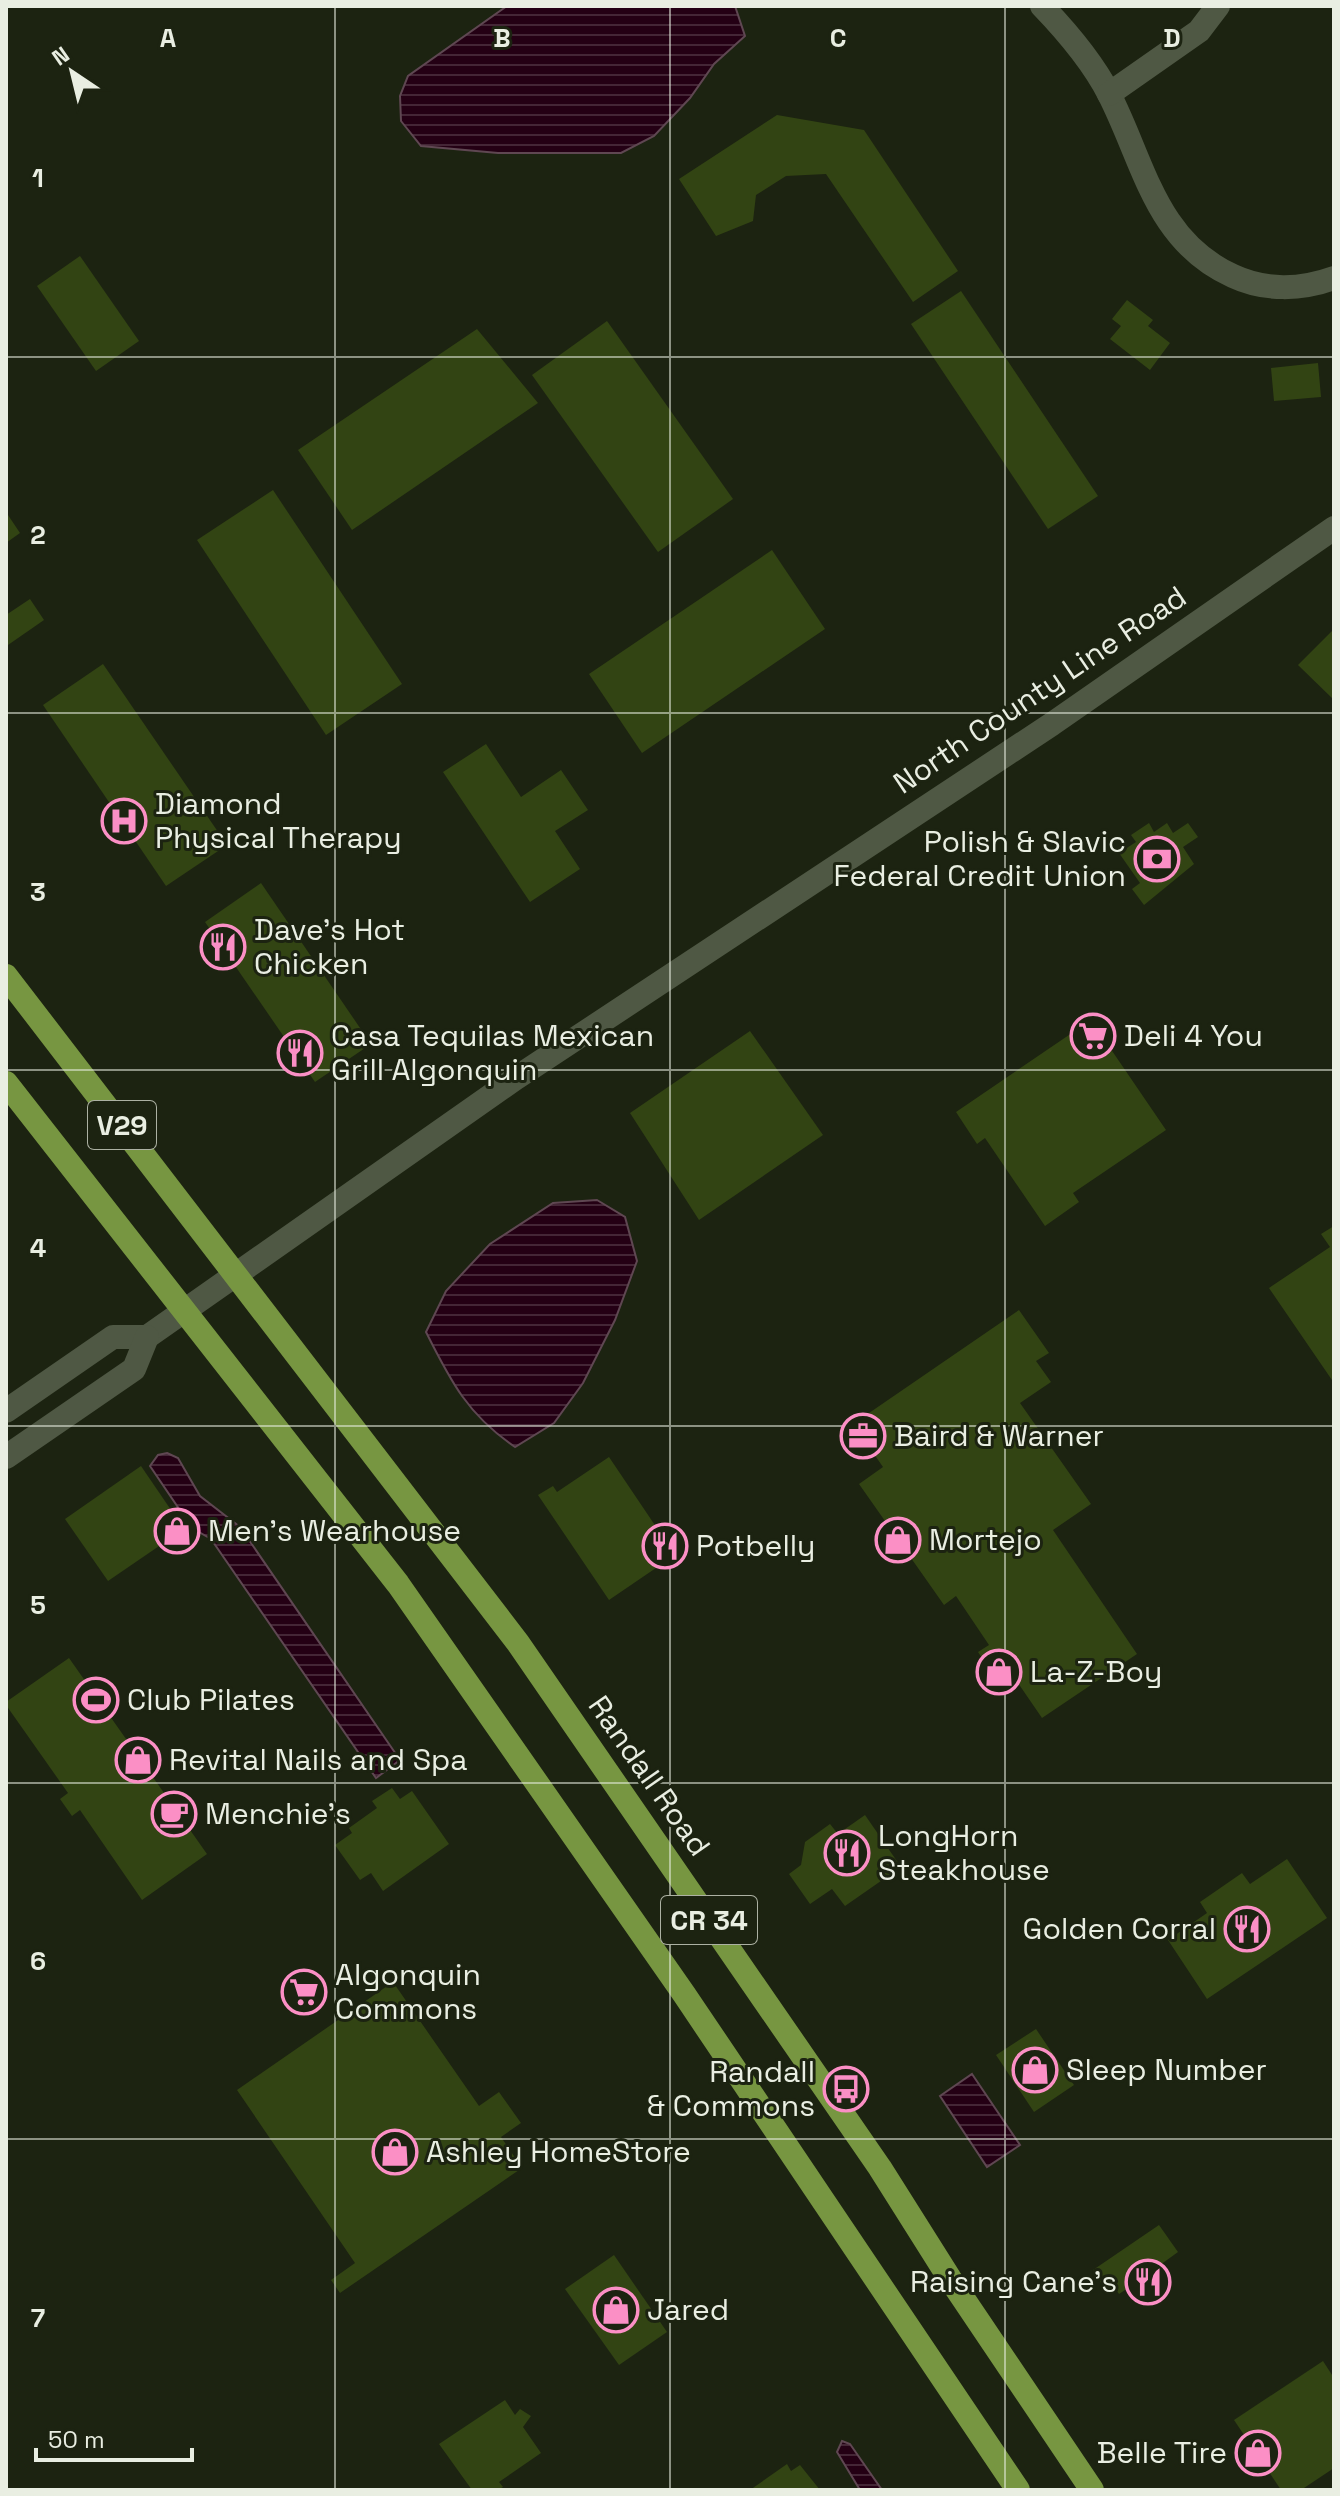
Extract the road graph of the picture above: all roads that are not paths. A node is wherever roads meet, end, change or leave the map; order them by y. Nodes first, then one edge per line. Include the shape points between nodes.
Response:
1 (1042, 6) edge
2 (1218, 6) edge
3 (1109, 94) junction
4 (1334, 278) edge
5 (1334, 528) edge
6 (6, 976) edge
7 (6, 1083) edge
8 (236, 1275) junction
9 (184, 1312) junction
10 (147, 1337) junction
11 (6, 1411) edge
12 (6, 1457) edge
13 (1018, 2490) edge
14 (1092, 2490) edge

1 - 3 street via 1073,38
2 - 3 street via 1199,31
3 - 4 street via 1155,203 1194,254 1240,280 1272,288
5 - 8 street, North County Line Road via 1052,724 507,1084
6 - 8 main road, V29
7 - 9 main road, V29
8 - 9 street, North County Line Road
8 - 14 main road, Randall Road / CR 34 via 518,1643 880,2168
9 - 10 street, North County Line Road
9 - 13 main road, CR 34 via 398,1584 684,1994
10 - 11 street, North County Line Road via 113,1337
10 - 12 street, North County Line Road via 134,1369

